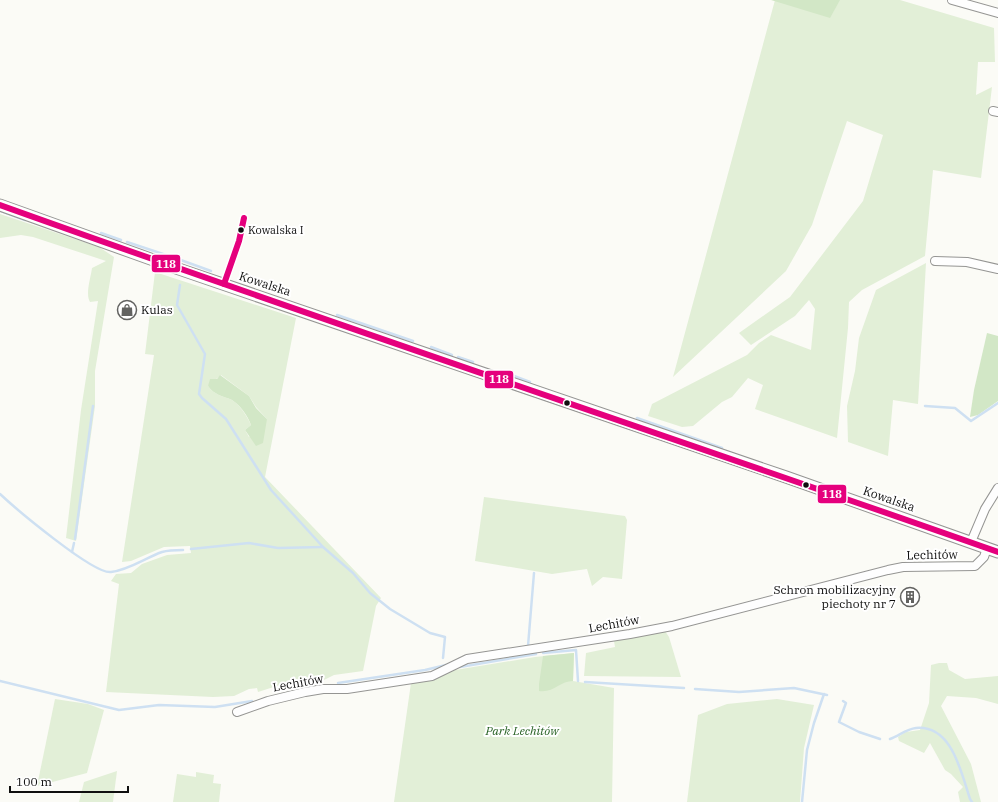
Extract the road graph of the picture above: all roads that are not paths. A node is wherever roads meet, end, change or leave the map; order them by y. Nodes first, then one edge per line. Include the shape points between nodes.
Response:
1 (956, 0) edge
2 (998, 13) edge
3 (0, 205) edge
4 (935, 261) dead end
5 (998, 269) edge
6 (998, 488) edge
7 (972, 542) junction
8 (987, 548) junction
9 (998, 552) edge
10 (237, 712) dead end

1 - 2 street
3 - 7 street, Kowalska
4 - 5 street via 967,262
6 - 7 street via 985,509
7 - 8 street, Kowalska
8 - 9 street, Kowalska
8 - 10 street, Lechitów via 984,557 975,566 903,567 672,626 467,659 432,676 347,689 305,692

